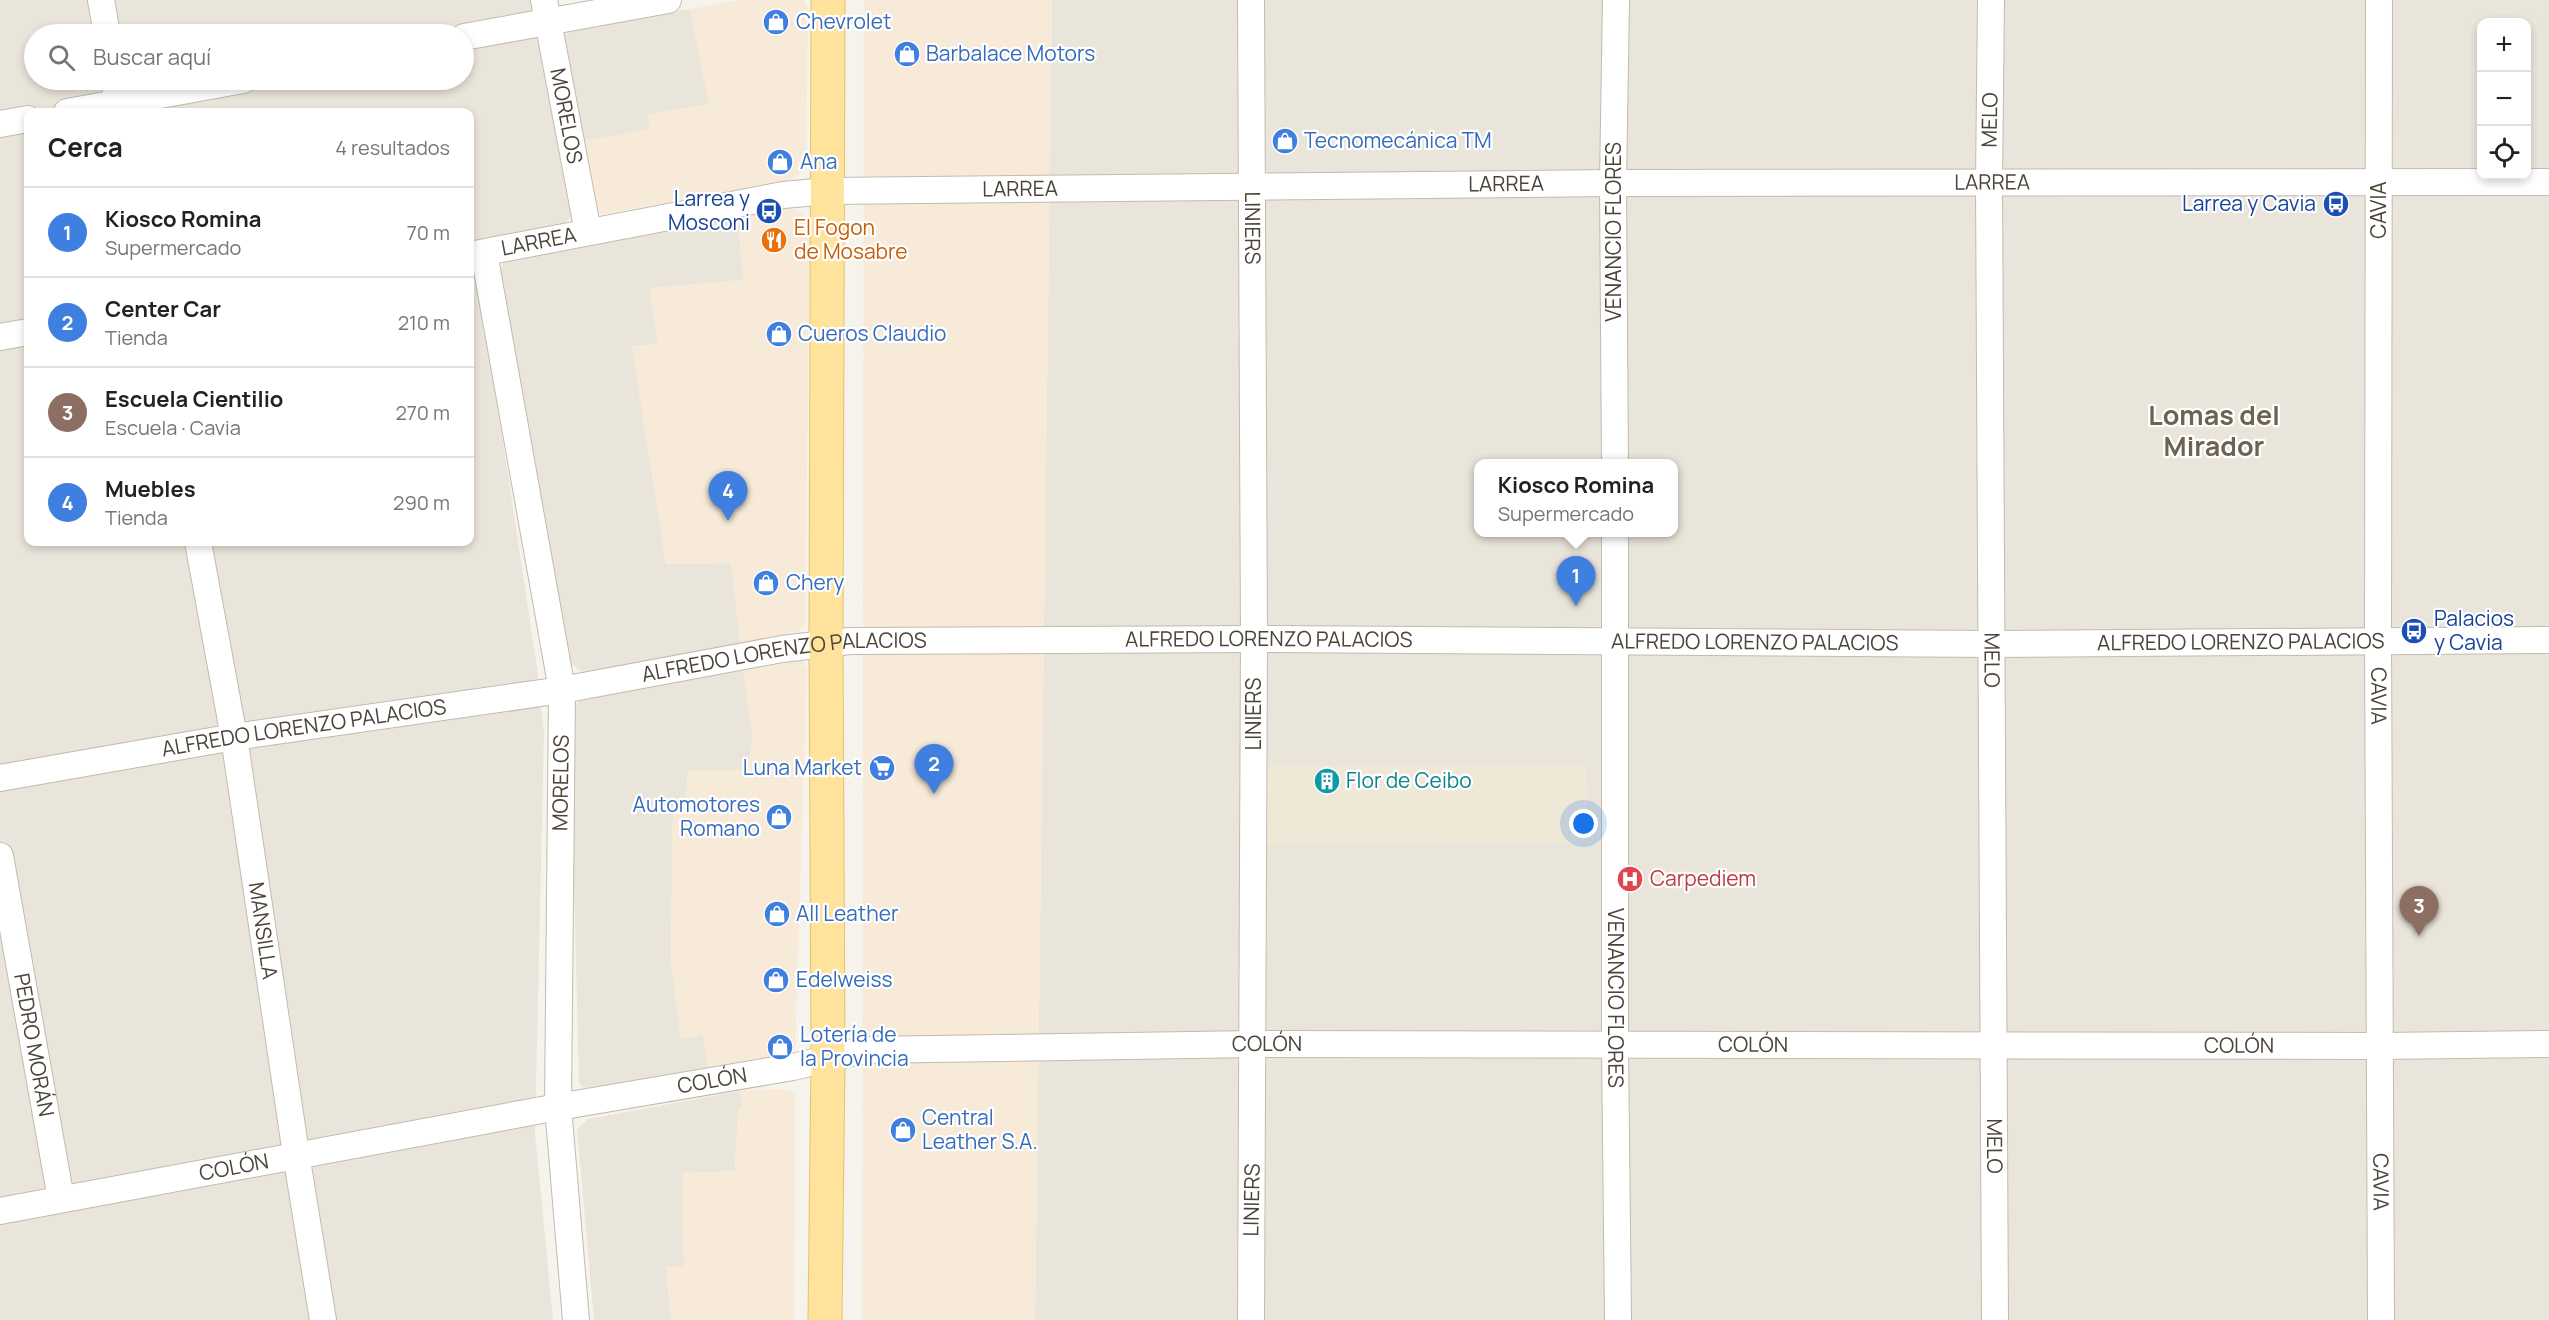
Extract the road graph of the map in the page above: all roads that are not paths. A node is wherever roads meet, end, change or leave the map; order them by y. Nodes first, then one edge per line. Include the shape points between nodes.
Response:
1 (101, 0) edge
2 (668, 0) edge
3 (828, 0) edge
4 (1251, 0) edge
5 (1616, 0) edge
6 (1991, 0) edge
7 (2379, 0) edge
8 (546, 10) edge
9 (105, 24) edge
10 (474, 34) edge
11 (174, 90) edge
12 (118, 98) edge
13 (82, 108) edge
14 (24, 120) edge
15 (0, 124) edge
16 (1989, 182) junction
17 (2379, 182) junction
18 (2549, 182) edge
19 (1613, 183) junction
20 (1252, 186) junction
21 (828, 191) junction
22 (588, 232) junction
23 (477, 254) edge
24 (24, 333) edge
25 (0, 337) edge
26 (1615, 459) edge
27 (1615, 537) edge
28 (199, 546) edge
29 (1254, 639) junction
30 (2378, 639) junction
31 (2549, 640) edge
32 (826, 642) junction
33 (1616, 643) junction
34 (1992, 644) junction
35 (562, 690) junction
36 (234, 736) junction
37 (0, 778) edge
38 (0, 856) edge
39 (1254, 1044) junction
40 (2549, 1044) edge
41 (1615, 1045) junction
42 (1993, 1046) junction
43 (2380, 1046) junction
44 (828, 1058) junction
45 (558, 1107) junction
46 (296, 1154) junction
47 (61, 1199) junction
48 (0, 1211) edge
49 (323, 1320) edge
50 (576, 1320) edge
51 (825, 1320) edge
52 (1251, 1320) edge
53 (1618, 1320) edge
54 (1995, 1320) edge
55 (2381, 1320) edge

1 - 9 street
2 - 8 street
3 - 21 main road
4 - 20 street, LINIERS
5 - 19 street, VENANCIO FLORES
6 - 16 street, MELO
7 - 17 street, CAVIA
8 - 10 street
8 - 22 street, MORELOS
11 - 12 street
12 - 13 street
14 - 15 street
16 - 17 street, LARREA
16 - 19 street, LARREA
16 - 34 street, MELO
17 - 18 street, LARREA
17 - 30 street, CAVIA
19 - 20 street, LARREA
19 - 26 street, VENANCIO FLORES
20 - 21 street, LARREA
20 - 29 street, LINIERS
21 - 22 street, LARREA via 783,195
21 - 32 main road
22 - 23 street, LARREA
23 - 35 street, MORELOS
24 - 25 street
27 - 33 street, VENANCIO FLORES
28 - 36 street, MANSILLA
29 - 32 street, ALFREDO LORENZO PALACIOS
29 - 33 street, ALFREDO LORENZO PALACIOS
29 - 39 street, LINIERS
30 - 31 street, ALFREDO LORENZO PALACIOS
30 - 34 street, ALFREDO LORENZO PALACIOS
30 - 43 street, CAVIA
32 - 35 street, ALFREDO LORENZO PALACIOS
32 - 44 main road
33 - 34 street, ALFREDO LORENZO PALACIOS
33 - 41 street, VENANCIO FLORES
34 - 42 street, MELO
35 - 36 street, ALFREDO LORENZO PALACIOS
35 - 45 street, MORELOS
36 - 37 street, ALFREDO LORENZO PALACIOS
36 - 46 street, MANSILLA
38 - 47 street, PEDRO MORÁN
39 - 41 street, COLÓN
39 - 44 street, COLÓN via 864,1050
39 - 52 street, LINIERS
40 - 43 street, COLÓN
41 - 42 street, COLÓN
41 - 53 street, VENANCIO FLORES
42 - 43 street, COLÓN
42 - 54 street, MELO
43 - 55 street, CAVIA
44 - 45 street, COLÓN
44 - 51 main road
45 - 46 street, COLÓN
45 - 50 street, MORELOS
46 - 47 street, COLÓN
46 - 49 street, MANSILLA
47 - 48 street, COLÓN

